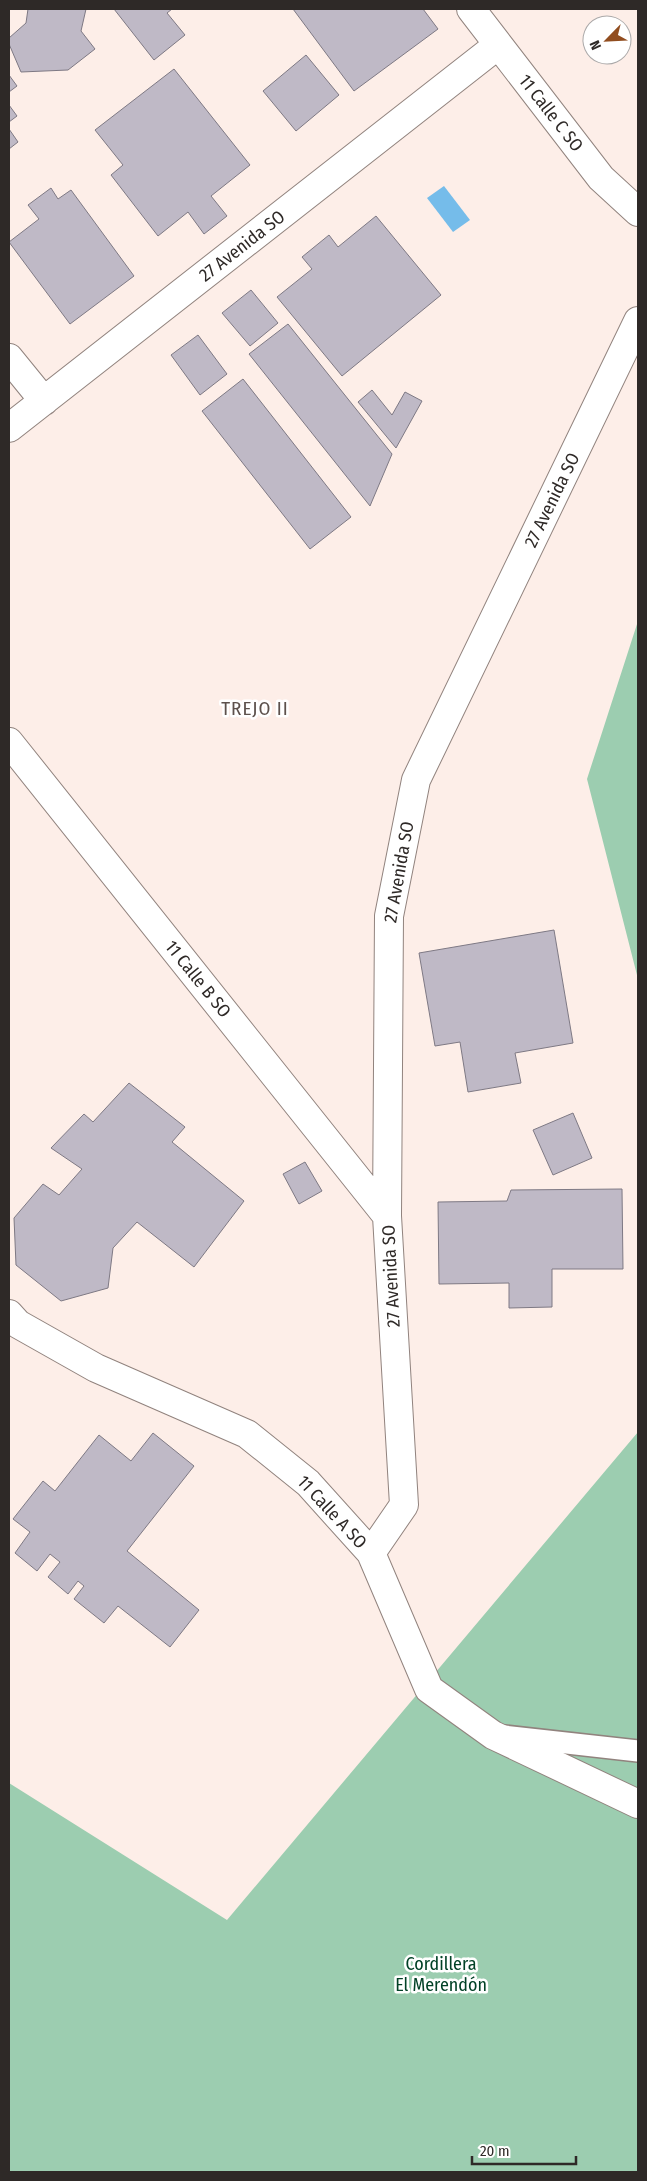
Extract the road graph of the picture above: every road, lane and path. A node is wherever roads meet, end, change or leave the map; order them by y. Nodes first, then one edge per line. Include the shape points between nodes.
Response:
1 (471, 9) edge
2 (498, 45) junction
3 (638, 212) edge
4 (638, 321) edge
5 (9, 358) edge
6 (44, 401) junction
7 (9, 428) edge
8 (9, 742) edge
9 (387, 1216) junction
10 (9, 1314) edge
11 (371, 1553) junction
12 (493, 1735) junction
13 (638, 1751) edge
14 (638, 1804) edge

1 - 2 street, 11 Calle C SO
2 - 3 street, 11 Calle C SO via 601,178
2 - 6 street, 27 Avenida SO
4 - 9 street, 27 Avenida SO via 416,780 389,916
5 - 6 street
6 - 7 street, 27 Avenida SO
8 - 9 street, 11 Calle B SO
9 - 11 street, 27 Avenida SO via 404,1505
10 - 11 street, 11 Calle A SO via 18,1324 96,1368 247,1434 308,1483
11 - 12 street, 11 Calle A SO via 429,1689
12 - 13 lane
12 - 14 street, 11 Calle A SO

